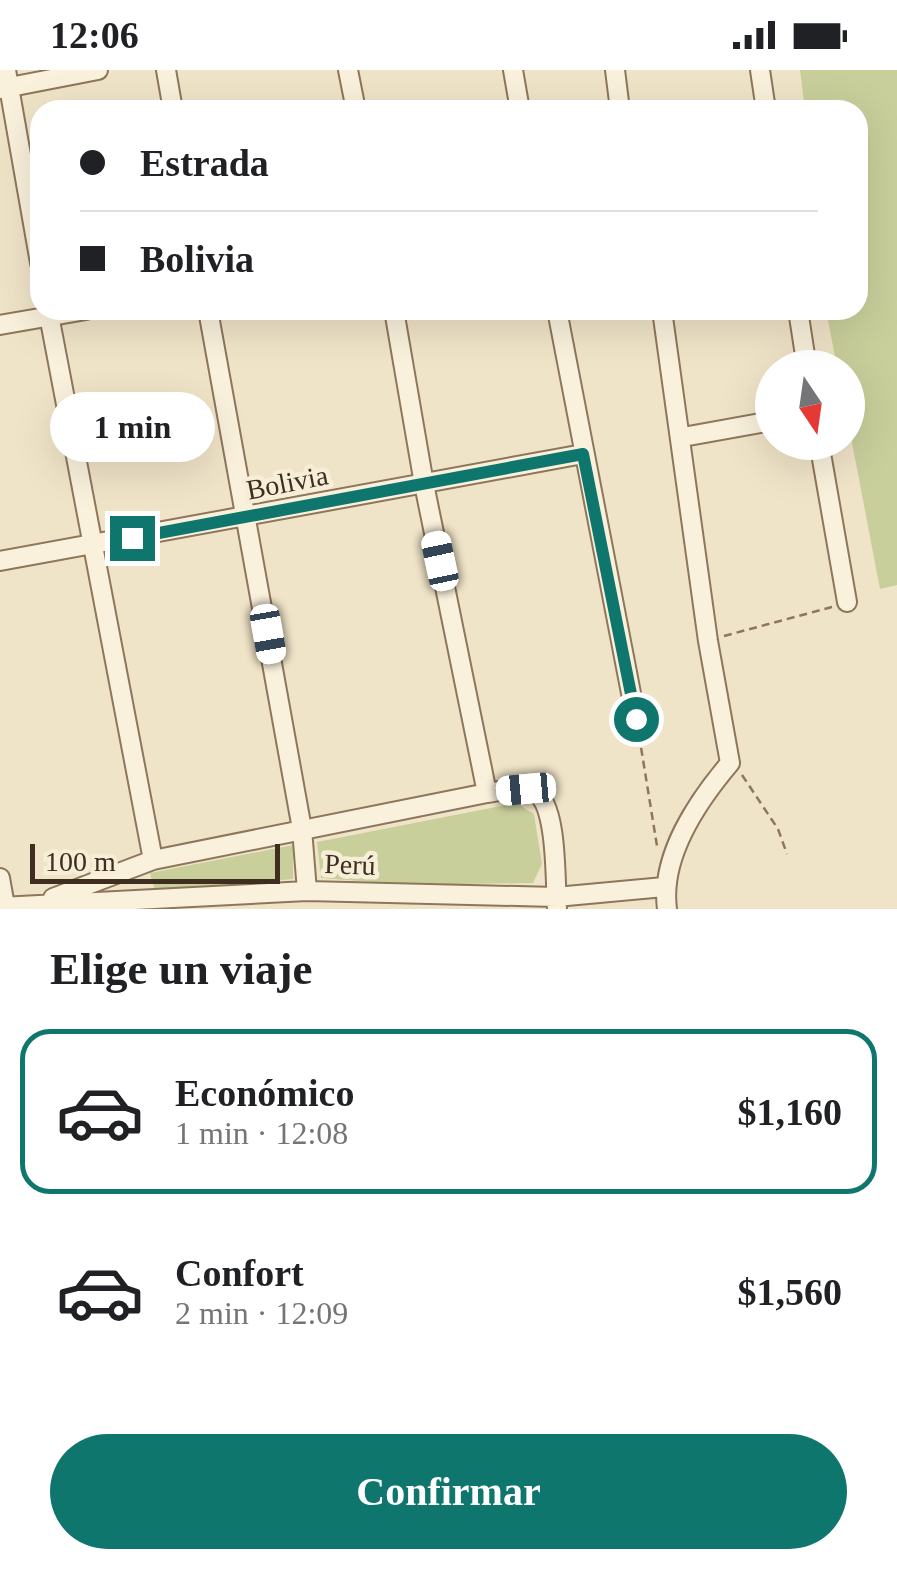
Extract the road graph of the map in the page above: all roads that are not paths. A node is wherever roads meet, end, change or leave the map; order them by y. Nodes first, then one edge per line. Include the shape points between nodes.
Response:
1 (98, 70) edge
2 (166, 70) edge
3 (348, 70) edge
4 (512, 70) edge
5 (615, 70) edge
6 (760, 70) edge
7 (5, 82) edge
8 (170, 100) edge
9 (354, 100) edge
10 (518, 100) edge
11 (619, 100) edge
12 (764, 100) edge
13 (30, 211) edge
14 (30, 318) edge
15 (50, 320) edge
16 (210, 320) edge
17 (396, 320) edge
18 (558, 320) edge
19 (664, 320) edge
20 (800, 320) edge
21 (0, 325) edge
22 (804, 350) edge
23 (755, 424) edge
24 (683, 437) junction
25 (583, 454) junction
26 (822, 460) edge
27 (424, 484) junction
28 (248, 518) junction
29 (93, 546) junction
30 (0, 561) edge
31 (847, 602) road end
32 (636, 719) road end
33 (487, 793) junction
34 (302, 829) junction
35 (153, 860) junction
36 (119, 873) junction
37 (0, 878) edge
38 (664, 887) junction
39 (306, 890) junction
40 (392, 901) edge
41 (556, 903) edge
42 (34, 905) junction
43 (119, 905) edge
44 (3, 906) edge
45 (667, 909) edge

1 - 7 street
2 - 8 street
3 - 9 street
4 - 10 street
5 - 11 street
6 - 12 street
7 - 13 street
14 - 21 street
15 - 29 street
16 - 28 street
17 - 27 street
18 - 25 street
19 - 24 street
20 - 22 street
23 - 24 street
24 - 38 street via 730,763 669,860
25 - 27 street, Bolivia
25 - 32 street
26 - 31 street
27 - 28 street, Bolivia
27 - 33 street
28 - 29 street, Bolivia
28 - 34 street
29 - 30 street, Bolivia
29 - 35 street
33 - 34 street, Perú
33 - 41 street, Perú via 526,789 543,798 550,810
34 - 35 street, Perú
34 - 39 street
35 - 36 street, Perú
36 - 42 street, Perú
36 - 43 street
37 - 44 street
38 - 41 street, Perú
38 - 45 street
39 - 40 street, Perú
39 - 43 street, Perú
40 - 41 street, Perú
42 - 43 street, Perú
42 - 44 street, Perú

